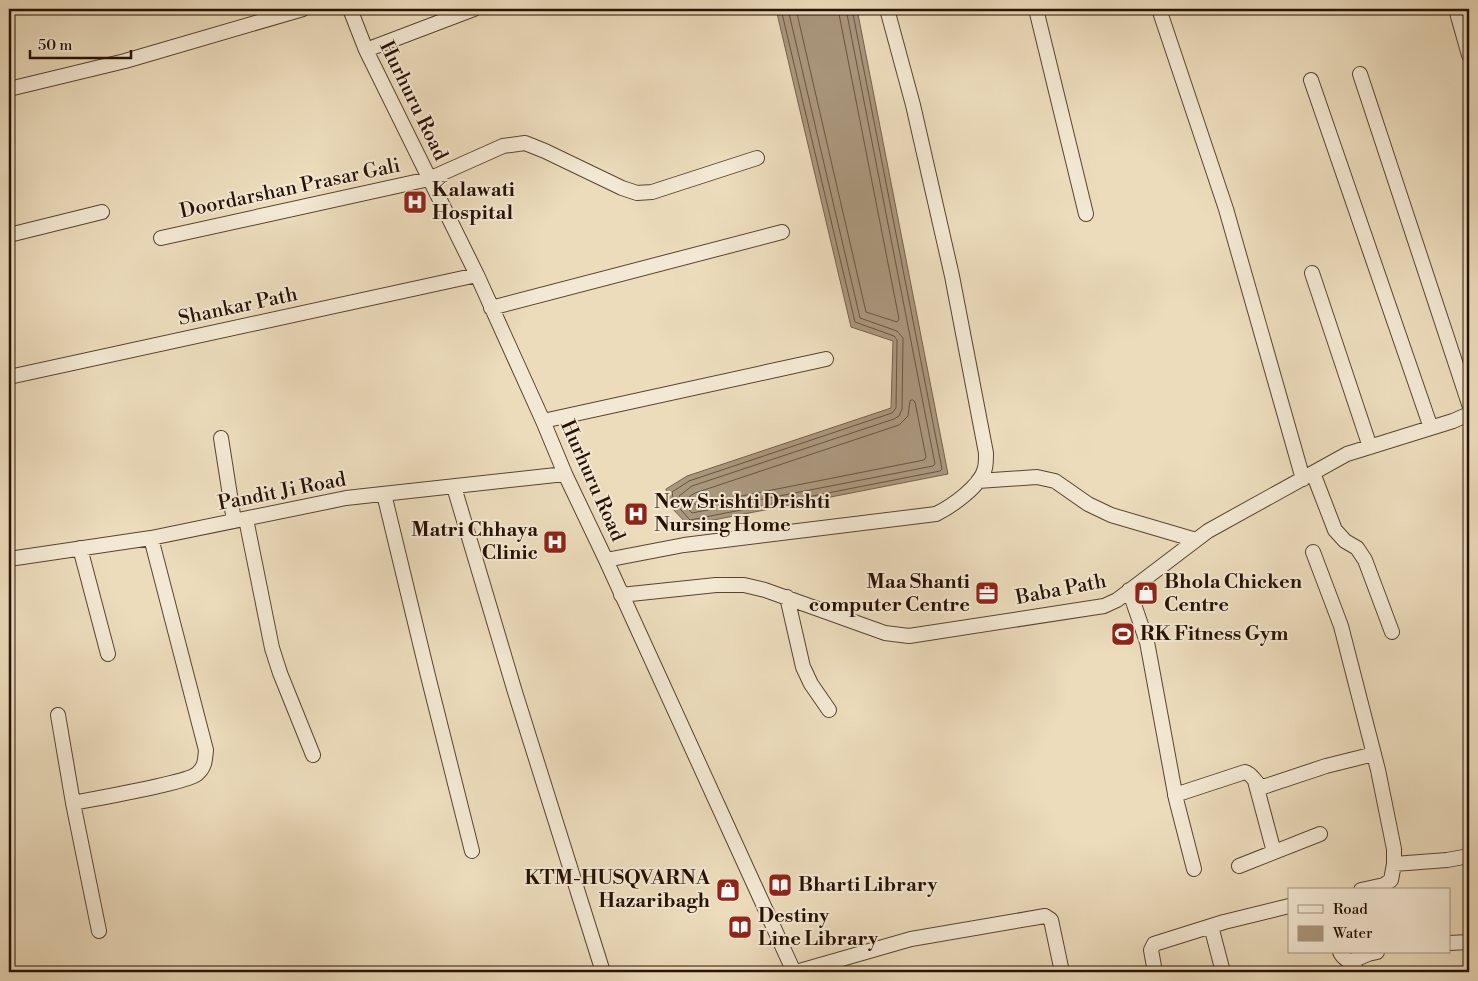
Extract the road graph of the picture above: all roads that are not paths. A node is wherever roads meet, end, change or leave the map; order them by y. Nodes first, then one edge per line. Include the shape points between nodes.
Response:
1 (303, 9) edge
2 (350, 9) edge
3 (474, 9) edge
4 (887, 9) edge
5 (1036, 9) edge
6 (1159, 9) edge
7 (1456, 9) edge
8 (366, 50) junction
9 (1469, 55) edge
10 (1360, 74) dead end
11 (1311, 80) dead end
12 (9, 89) edge
13 (757, 158) dead end
14 (429, 179) junction
15 (102, 212) dead end
16 (1086, 214) dead end
17 (782, 232) dead end
18 (9, 235) edge
19 (161, 238) dead end
20 (1312, 273) dead end
21 (477, 275) junction
22 (491, 308) junction
23 (826, 359) dead end
24 (9, 377) edge
25 (1469, 404) edge
26 (1469, 414) edge
27 (543, 421) junction
28 (1431, 428) junction
29 (221, 438) dead end
30 (1370, 447) junction
31 (565, 474) junction
32 (1308, 476) junction
33 (978, 481) junction
34 (454, 487) junction
35 (384, 494) junction
36 (240, 520) junction
37 (151, 538) junction
38 (1196, 540) junction
39 (80, 548) junction
40 (1313, 552) dead end
41 (9, 559) edge
42 (606, 560) junction
43 (1128, 590) junction
44 (621, 595) junction
45 (787, 597) junction
46 (1392, 632) dead end
47 (108, 654) dead end
48 (829, 710) dead end
49 (58, 715) dead end
50 (1374, 754) junction
51 (313, 756) dead end
52 (1255, 781) junction
53 (1175, 795) junction
54 (73, 803) junction
55 (1320, 834) dead end
56 (472, 851) dead end
57 (1274, 852) junction
58 (1469, 856) edge
59 (1394, 864) junction
60 (1239, 866) dead end
61 (1194, 869) dead end
62 (1370, 888) edge
63 (1288, 906) edge
64 (1211, 926) junction
65 (99, 931) dead end
66 (1469, 942) edge
67 (1450, 943) edge
68 (1341, 954) edge
69 (1368, 954) edge
70 (1354, 967) edge
71 (603, 972) edge
72 (795, 972) edge
73 (1062, 972) edge
74 (1155, 972) edge
75 (1223, 972) edge

1 - 12 street via 125,61
2 - 8 street, Hurhuru Road
3 - 8 street
4 - 33 street via 913,105 952,276 986,452 985,470
5 - 16 street
6 - 32 street via 1226,209
7 - 9 street
8 - 14 street, Hurhuru Road
10 - 25 street
11 - 28 street
13 - 14 street, Doordarshan Prasar Gali via 652,192 637,193 525,143 503,146
14 - 19 street, Doordarshan Prasar Gali
14 - 21 street, Hurhuru Road
15 - 18 street
17 - 22 street
20 - 30 street
21 - 22 street, Hurhuru Road
21 - 24 street, Shankar Path
22 - 27 street, Hurhuru Road
23 - 27 street
26 - 28 street, Baba Path
27 - 31 street, Hurhuru Road
28 - 30 street, Baba Path
29 - 36 street
30 - 32 street, Baba Path via 1347,454
31 - 34 street, Pandit Ji Road
31 - 42 street, Hurhuru Road
32 - 38 street, Baba Path
32 - 46 street via 1335,530 1357,548 1365,560
33 - 38 street via 1037,477 1056,481 1088,504 1111,515
33 - 42 street via 952,506 936,514 684,545
34 - 35 street, Pandit Ji Road
34 - 71 street
35 - 36 street, Pandit Ji Road via 346,498
35 - 56 street
36 - 37 street, Pandit Ji Road
36 - 51 street via 280,674
37 - 39 street, Pandit Ji Road
37 - 54 street via 206,750 205,764 195,776 175,782
38 - 43 street, Baba Path
39 - 41 street, Pandit Ji Road
39 - 47 street
40 - 50 street via 1341,626
42 - 44 street, Hurhuru Road
43 - 45 street, Baba Path via 1104,606 909,636 884,633
43 - 53 street via 1147,642
44 - 45 street, Baba Path via 744,585
44 - 72 street, Hurhuru Road
45 - 48 street via 803,667
49 - 54 street
50 - 52 street via 1264,787
50 - 59 street via 1394,849
52 - 53 street via 1245,772
52 - 57 street
53 - 61 street
54 - 65 street
55 - 57 street
57 - 60 street
58 - 59 street
59 - 62 street via 1389,883
63 - 64 street
64 - 74 street via 1154,944 1151,950
64 - 75 street
66 - 67 street
68 - 70 street
69 - 70 street
72 - 73 street via 911,939 1045,916 1051,920

